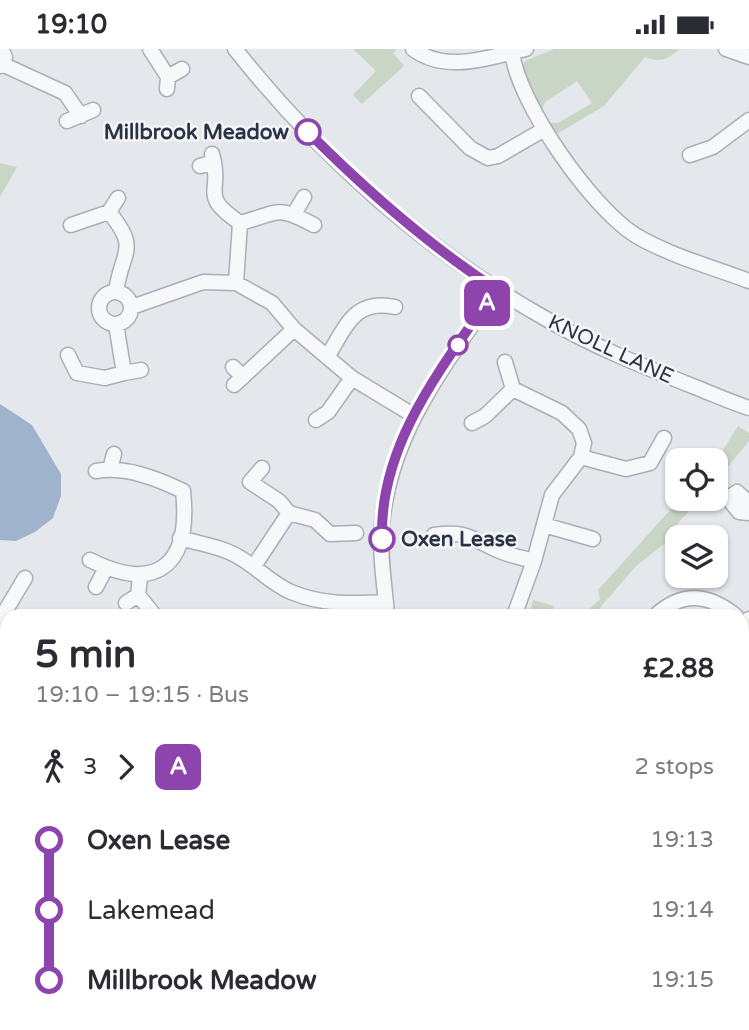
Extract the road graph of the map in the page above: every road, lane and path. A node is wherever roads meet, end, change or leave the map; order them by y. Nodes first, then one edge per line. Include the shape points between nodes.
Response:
1 (150, 49) edge
2 (235, 49) edge
3 (413, 49) edge
4 (726, 49) edge
5 (519, 50) edge
6 (3, 56) edge
7 (749, 57) edge
8 (182, 69) dead end
9 (419, 96) dead end
10 (80, 116) dead end
11 (749, 120) edge
12 (543, 130) junction
13 (690, 155) dead end
14 (209, 161) dead end
15 (304, 197) dead end
16 (118, 198) dead end
17 (109, 212) junction
18 (294, 214) junction
19 (240, 223) junction
20 (71, 225) dead end
21 (314, 225) dead end
22 (749, 281) edge
23 (236, 283) junction
24 (496, 289) junction
25 (116, 291) junction
26 (132, 307) junction
27 (395, 307) dead end
28 (116, 324) junction
29 (294, 328) junction
30 (68, 355) dead end
31 (327, 357) junction
32 (505, 362) dead end
33 (141, 370) dead end
34 (124, 373) junction
35 (237, 376) dead end
36 (352, 378) junction
37 (513, 389) junction
38 (749, 408) edge
39 (413, 415) junction
40 (327, 417) dead end
41 (484, 422) dead end
42 (664, 438) dead end
43 (582, 457) junction
44 (106, 465) dead end
45 (262, 468) dead end
46 (289, 513) junction
47 (544, 525) junction
48 (356, 533) dead end
49 (434, 535) dead end
50 (180, 538) junction
51 (593, 539) dead end
52 (90, 560) dead end
53 (534, 561) junction
54 (254, 566) junction
55 (106, 568) junction
56 (140, 577) junction
57 (25, 578) dead end
58 (96, 587) dead end
59 (7, 609) edge
60 (146, 609) edge
61 (387, 609) edge
62 (517, 609) edge
63 (665, 609) edge
64 (727, 609) edge

1 - 8 street via 167,83
2 - 24 street, KNOLL LANE via 270,93 333,157 458,264
3 - 5 street via 428,58 454,63
4 - 7 street
5 - 12 street via 518,78
6 - 10 street via 65,93
9 - 12 street via 470,148 488,158
11 - 13 street via 713,147
12 - 22 street via 594,197 628,230
14 - 19 street via 214,200
15 - 18 street
16 - 17 street
17 - 20 street
17 - 25 street via 124,230 128,246
18 - 19 street via 275,210
18 - 21 street
19 - 23 street
23 - 26 street via 203,282
23 - 29 street via 272,303
24 - 38 street, KNOLL LANE via 624,359
24 - 39 street
25 - 26 street via 130,299
25 - 28 street via 103,297 99,311 108,323
26 - 28 street via 128,319
27 - 31 street via 376,303 355,314
28 - 34 street
29 - 31 street
29 - 35 street
30 - 34 street via 73,378
31 - 36 street
32 - 37 street
33 - 34 street
36 - 39 street
36 - 40 street
37 - 41 street
37 - 43 street via 574,422 584,443
39 - 61 street via 393,465 385,503
42 - 43 street via 650,463 634,469
43 - 47 street via 552,495
44 - 50 street via 185,486
45 - 46 street via 250,482
46 - 48 street via 315,520 330,534
46 - 54 street
47 - 51 street
47 - 53 street
49 - 53 street via 473,535 502,552
50 - 54 street via 231,553
50 - 56 street via 173,560
52 - 55 street
53 - 62 street
54 - 61 street via 271,582 314,599
55 - 56 street
55 - 58 street
56 - 60 street via 132,599
57 - 59 street
63 - 64 street via 677,601 704,598

